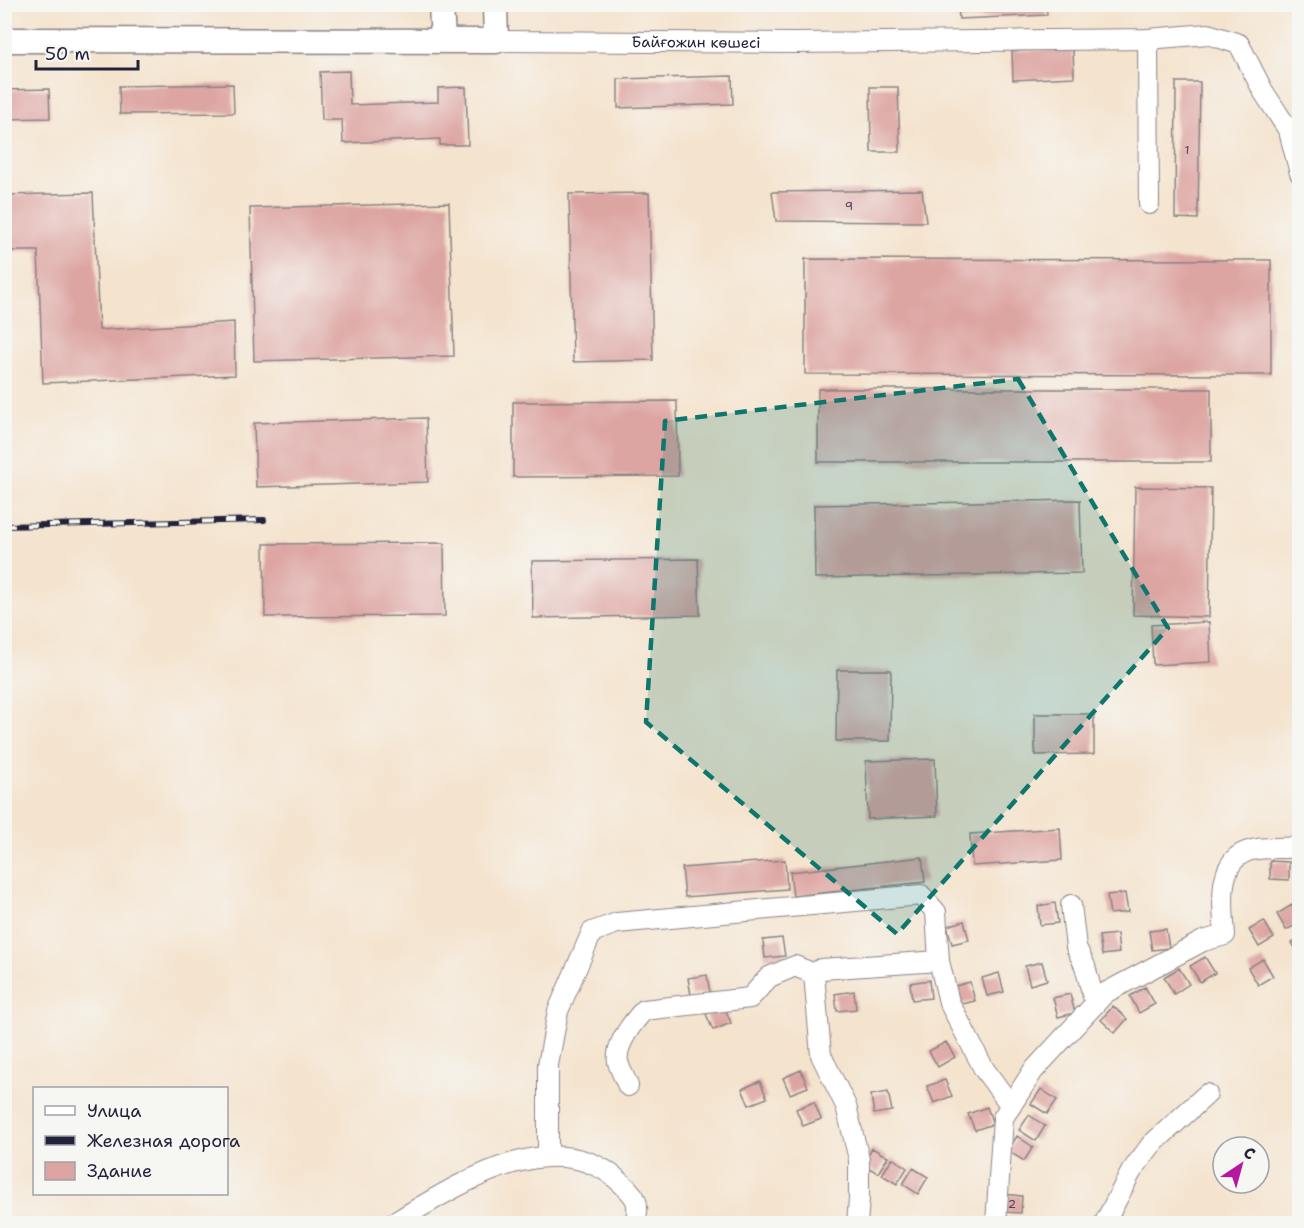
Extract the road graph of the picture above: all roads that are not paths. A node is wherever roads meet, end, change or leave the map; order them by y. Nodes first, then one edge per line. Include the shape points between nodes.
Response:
1 (441, 4) edge
2 (495, 4) edge
3 (1149, 39) junction
4 (4, 40) edge
5 (443, 41) junction
6 (496, 41) junction
7 (1299, 174) edge
8 (1149, 204) dead end
9 (1299, 846) edge
10 (1071, 905) dead end
11 (939, 961) junction
12 (814, 974) junction
13 (1095, 1004) junction
14 (628, 1086) dead end
15 (1207, 1094) dead end
16 (1011, 1106) junction
17 (548, 1156) junction
18 (392, 1224) edge
19 (634, 1224) edge
20 (856, 1224) edge
21 (996, 1224) edge
22 (1104, 1224) edge

1 - 5 main road
2 - 6 main road
3 - 6 street, Байғожин көшесі
3 - 7 street, Байғожин көшесі via 1208,34 1239,44 1263,92 1289,131
3 - 8 street
4 - 5 main road, Байғожин көшесі
5 - 6 main road, Байғожин көшесі
9 - 13 street via 1251,850 1235,858 1223,880 1225,935 1170,958 1105,993
10 - 13 street via 1076,947
11 - 12 street via 821,969
11 - 16 street via 949,1002 984,1069
11 - 17 street via 936,912 921,895 617,923 592,932 558,1011 548,1065
12 - 14 street via 795,966 769,977 750,998 644,1010 631,1023 618,1061
12 - 20 street via 821,1055 846,1106 860,1159
13 - 16 street via 1033,1071
15 - 22 street via 1151,1145 1131,1172
16 - 21 street via 1003,1118
17 - 18 street via 497,1167
17 - 19 street via 574,1158 612,1174 634,1198 639,1211

